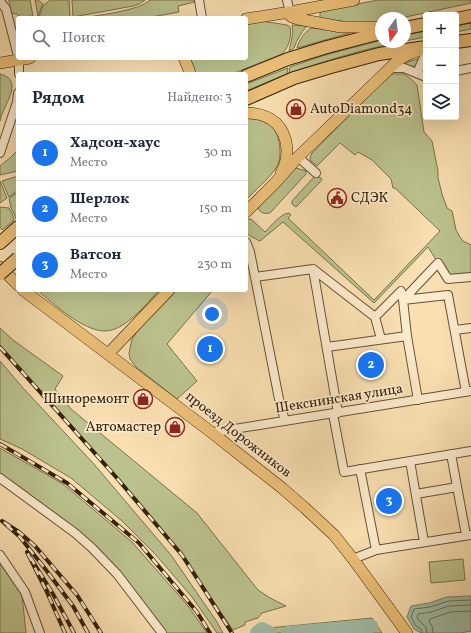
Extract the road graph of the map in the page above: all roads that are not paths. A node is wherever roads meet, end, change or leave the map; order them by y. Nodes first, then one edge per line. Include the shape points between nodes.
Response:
1 (199, 0) edge
2 (287, 0) edge
3 (354, 0) edge
4 (0, 1) edge
5 (288, 12) junction
6 (202, 16) edge
7 (248, 19) edge
8 (423, 23) edge
9 (411, 24) edge
10 (423, 24) edge
11 (375, 27) edge
12 (411, 27) edge
13 (375, 35) edge
14 (16, 44) edge
15 (423, 48) edge
16 (423, 49) edge
17 (16, 58) edge
18 (16, 59) edge
19 (0, 60) edge
20 (16, 60) edge
21 (20, 60) edge
22 (185, 60) edge
23 (423, 60) edge
24 (0, 63) edge
25 (390, 68) junction
26 (471, 68) edge
27 (0, 69) edge
28 (459, 70) edge
29 (19, 72) edge
30 (190, 72) edge
31 (417, 73) junction
32 (248, 75) edge
33 (423, 76) edge
34 (248, 98) edge
35 (16, 102) edge
36 (248, 112) edge
37 (0, 153) edge
38 (298, 157) junction
39 (316, 173) dead end
40 (276, 182) junction
41 (248, 210) edge
42 (16, 229) edge
43 (0, 243) edge
44 (248, 246) edge
45 (16, 260) edge
46 (0, 267) edge
47 (313, 269) junction
48 (0, 274) edge
49 (255, 277) junction
50 (471, 278) edge
51 (16, 283) edge
52 (26, 292) edge
53 (167, 292) edge
54 (403, 300) junction
55 (375, 317) junction
56 (471, 328) edge
57 (455, 330) junction
58 (407, 336) junction
59 (381, 339) junction
60 (327, 347) junction
61 (108, 354) junction
62 (468, 392) edge
63 (418, 400) junction
64 (336, 413) junction
65 (284, 421) junction
66 (211, 432) junction
67 (471, 451) edge
68 (451, 454) junction
69 (410, 461) junction
70 (360, 469) junction
71 (0, 478) edge
72 (457, 487) junction
73 (416, 494) junction
74 (468, 535) edge
75 (424, 542) junction
76 (376, 550) junction
77 (0, 555) edge
78 (354, 559) junction
79 (40, 633) edge
80 (162, 633) edge
81 (407, 633) edge

1 - 6 street
2 - 5 street
3 - 5 main road
4 - 14 street via 6,9
5 - 7 main road
5 - 11 main road via 298,19 341,27
8 - 9 main road
10 - 12 highway
13 - 32 highway via 308,53
15 - 34 highway via 379,54 332,67 294,78
16 - 25 main road via 403,57
17 - 19 main road
18 - 24 main road
20 - 27 main road
21 - 29 street
22 - 30 main road
23 - 31 street
25 - 31 street via 404,68
25 - 38 main road
26 - 28 street
31 - 33 street
35 - 37 street
36 - 40 main road via 270,119 282,132 287,157 284,169
38 - 39 street
38 - 40 main road
40 - 41 main road
42 - 43 highway
44 - 49 street
45 - 48 highway, bridge
46 - 51 main road
47 - 49 street
47 - 55 street
47 - 60 street
49 - 65 street
50 - 54 street via 448,279 438,263
52 - 61 main road, проезд Дорожников
53 - 61 main road
54 - 55 street via 401,291
54 - 57 street via 448,295
54 - 58 street
55 - 59 street
56 - 57 street
57 - 62 street
58 - 59 street
58 - 63 street
59 - 60 street
60 - 64 street
61 - 66 main road, проезд Дорожников
62 - 63 street, Шекснинская улица
63 - 64 street, Шекснинская улица
64 - 65 street, Шекснинская улица
64 - 70 street via 344,472
65 - 66 street, Шекснинская улица
66 - 78 main road, проезд Дорожников via 305,508 334,535
67 - 68 street
68 - 69 street
68 - 72 street
69 - 70 street
69 - 73 street
70 - 76 street
71 - 80 street via 92,548 117,574
72 - 73 street
72 - 74 street
73 - 75 street
74 - 75 street
75 - 76 street
76 - 78 street
77 - 79 street via 25,592
78 - 81 main road, проезд Дорожников

